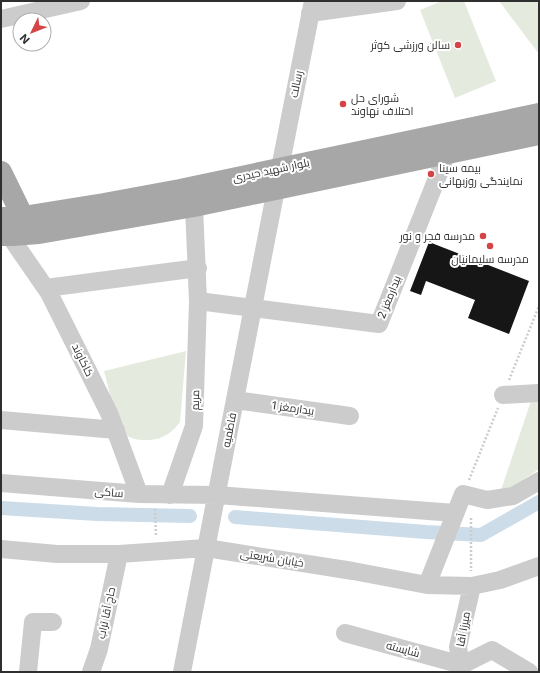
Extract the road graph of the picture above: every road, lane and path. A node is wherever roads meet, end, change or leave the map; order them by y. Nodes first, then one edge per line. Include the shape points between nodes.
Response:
1 (81, 1) edge
2 (396, 1) edge
3 (311, 7) edge
4 (1, 19) edge
5 (539, 114) edge
6 (539, 134) edge
7 (447, 153) junction
8 (280, 168) junction
9 (1, 172) edge
10 (276, 189) junction
11 (194, 206) junction
12 (11, 224) edge
13 (198, 268) junction
14 (46, 288) junction
15 (198, 301) junction
16 (253, 309) junction
17 (539, 393) edge
18 (503, 395) dead end
19 (235, 400) junction
20 (350, 416) dead end
21 (1, 420) edge
22 (116, 430) junction
23 (539, 481) edge
24 (1, 483) edge
25 (139, 494) junction
26 (170, 495) junction
27 (216, 495) junction
28 (155, 511) dead end
29 (463, 516) junction
30 (156, 536) dead end
31 (206, 548) junction
32 (1, 549) edge
33 (119, 554) junction
34 (539, 566) edge
35 (427, 586) junction
36 (472, 586) junction
37 (53, 622) dead end
38 (345, 633) dead end
39 (462, 669) edge
40 (28, 672) edge
41 (91, 672) edge
42 (182, 672) edge
43 (529, 672) edge

1 - 4 street
2 - 3 street
3 - 8 street, رسالت
5 - 8 main road, بلوار شهید حیدری
6 - 7 main road, بلوار شهید حیدری
7 - 10 main road, بلوار شهید حیدری
7 - 16 street, بیدارمغز 2 via 379,324
8 - 10 main road
8 - 12 main road, بلوار شهید حیدری
9 - 12 main road
10 - 11 main road, بلوار شهید حیدری
10 - 16 street, فاطمیه
11 - 12 main road, بلوار شهید حیدری
11 - 13 street, مریم
12 - 14 street, کاکاوند
13 - 14 street
13 - 15 street, مریم
14 - 22 street, کاکاوند
15 - 16 street
15 - 26 street, مریم via 194,426
16 - 19 street, فاطمیه
17 - 18 street
19 - 20 street, بیدارمغز 1
19 - 27 street, فاطمیه
21 - 22 street
22 - 25 street, کاکاوند
23 - 29 street via 513,496 487,500 463,494
24 - 25 street, ساکی
25 - 26 street, ساکی
26 - 27 street, ساکی
27 - 29 street, ساکی
27 - 31 street, فاطمیه
28 - 30 path
29 - 35 street
29 - 36 path
31 - 33 street, خیابان شریعتی
31 - 35 street, خیابان شریعتی via 353,571
31 - 42 street, فاطمیه
32 - 33 street, خیابان شریعتی via 57,554
33 - 41 street, حاج آقا تراب via 99,649
34 - 36 street, خیابان شریعتی via 500,580
35 - 36 street, خیابان شریعتی
36 - 39 street, میرزا آقا via 458,647
37 - 40 street via 32,622
38 - 39 street, شایسته
39 - 43 street via 492,650

